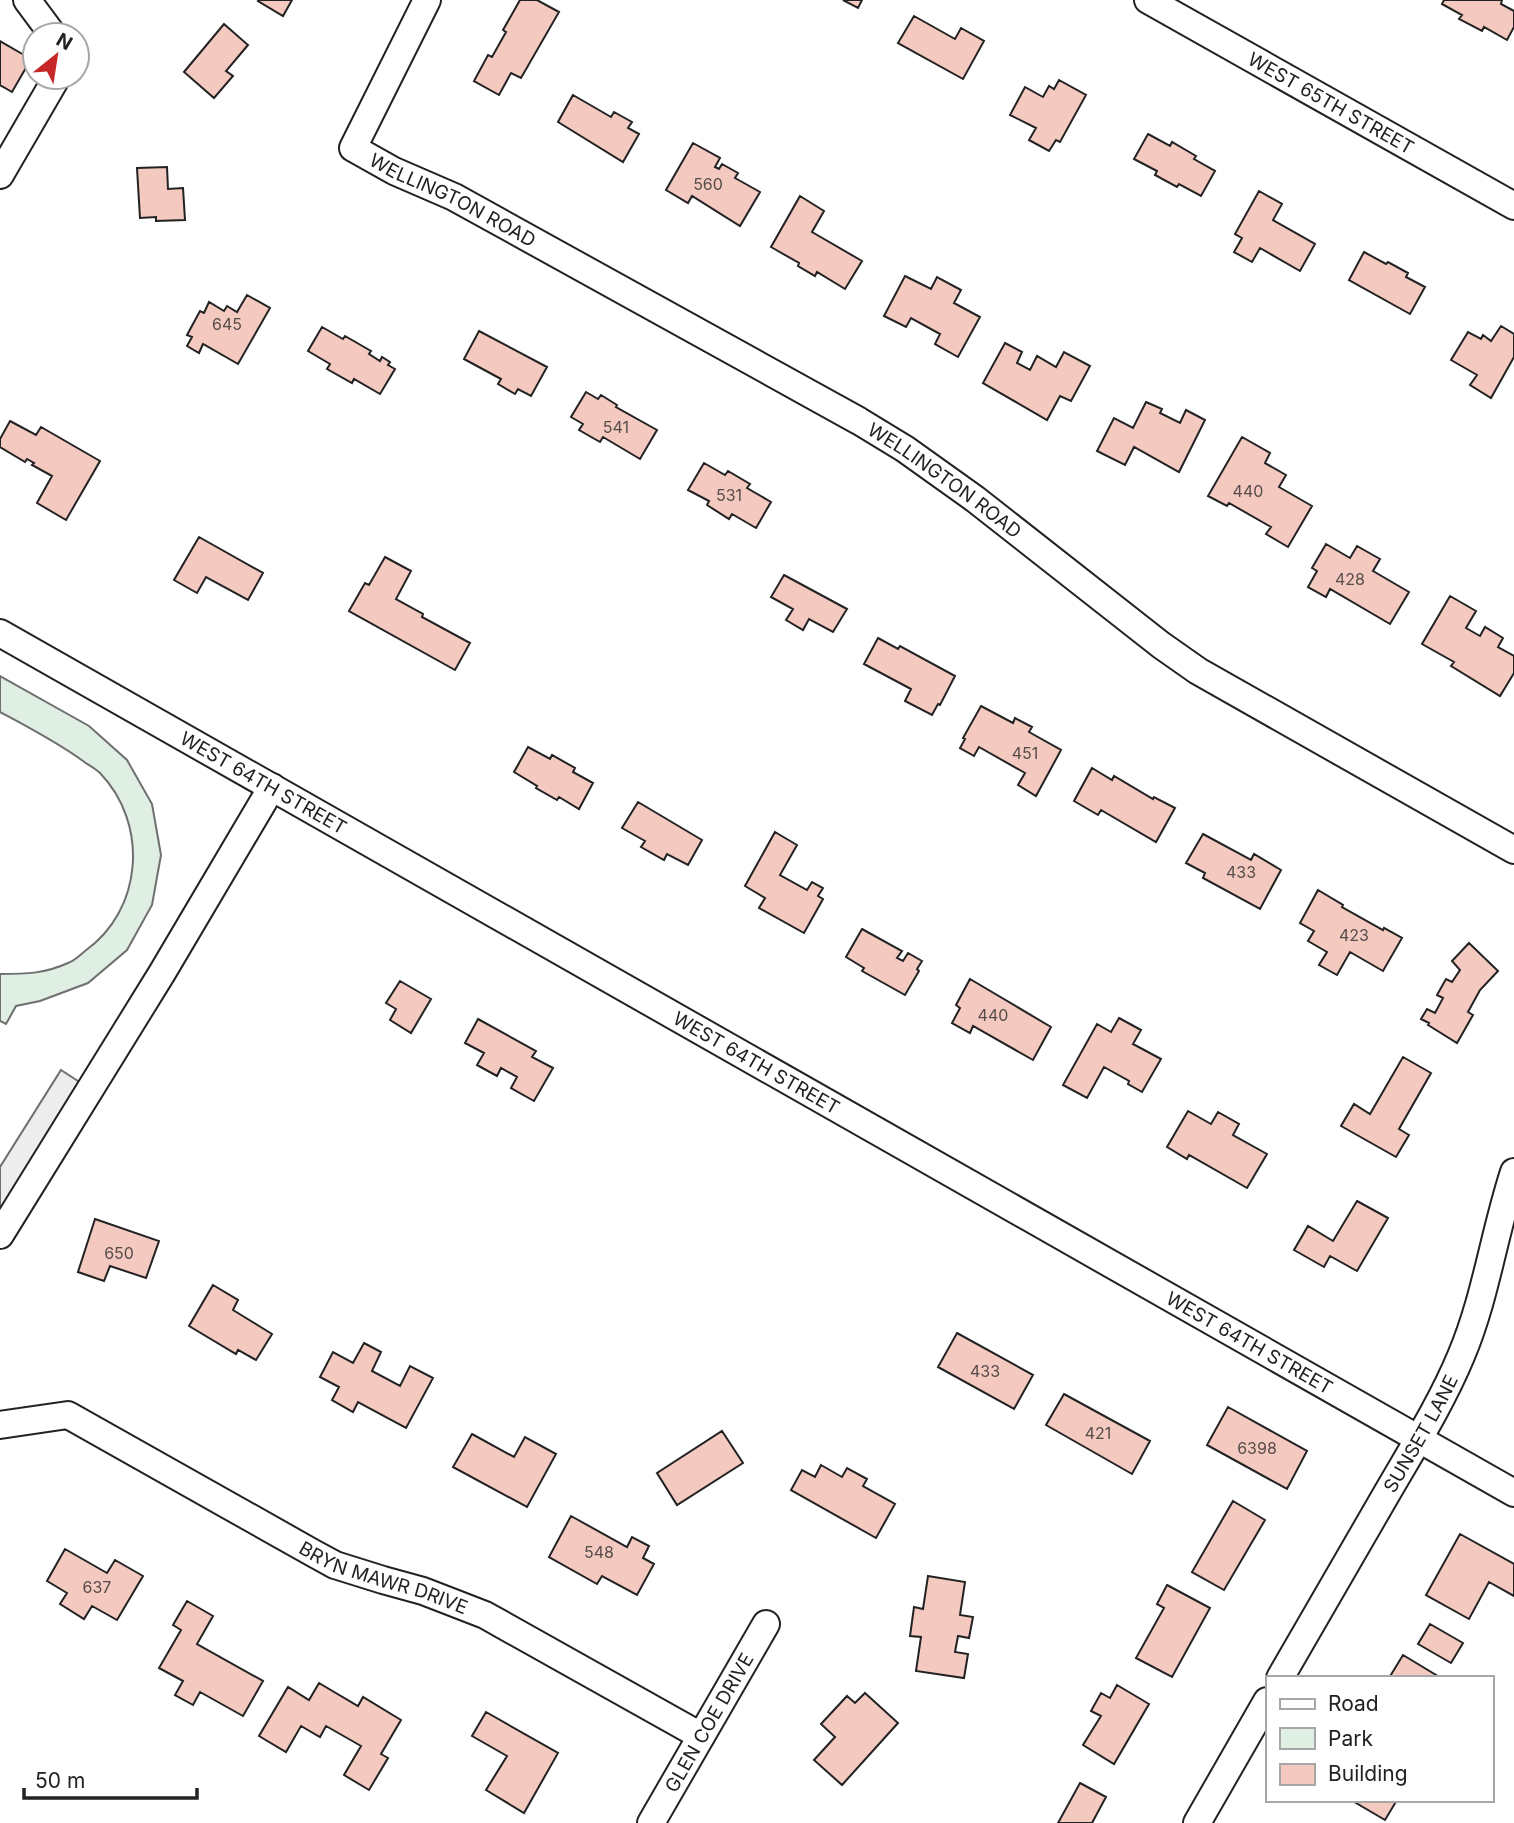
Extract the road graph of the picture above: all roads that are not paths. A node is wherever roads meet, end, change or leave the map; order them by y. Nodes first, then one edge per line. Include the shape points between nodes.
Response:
1 (27, 0) edge
2 (427, 0) edge
3 (1148, 0) edge
4 (43, 21) edge
5 (49, 91) edge
6 (0, 175) edge
7 (1514, 206) edge
8 (0, 633) edge
9 (272, 786) junction
10 (1514, 850) edge
11 (1514, 1171) edge
12 (0, 1235) edge
13 (0, 1424) edge
14 (1418, 1439) junction
15 (1514, 1493) edge
16 (766, 1624) dead end
17 (1281, 1676) edge
18 (1266, 1703) edge
19 (701, 1736) junction
20 (651, 1823) edge
21 (1197, 1823) edge

1 - 4 street
2 - 10 street, WELLINGTON ROAD via 354,148 454,197 859,421 932,467 1198,671
3 - 7 street, WEST 65TH STREET
5 - 6 street
8 - 9 street, WEST 64TH STREET
9 - 12 street
9 - 14 street, WEST 64TH STREET
11 - 14 street, SUNSET LANE via 1471,1331
13 - 19 street, BRYN MAWR DRIVE via 68,1415 313,1553 485,1615
14 - 15 street, WEST 64TH STREET
14 - 17 street, SUNSET LANE
16 - 19 street, GLEN COE DRIVE
18 - 21 street
19 - 20 street, GLEN COE DRIVE

